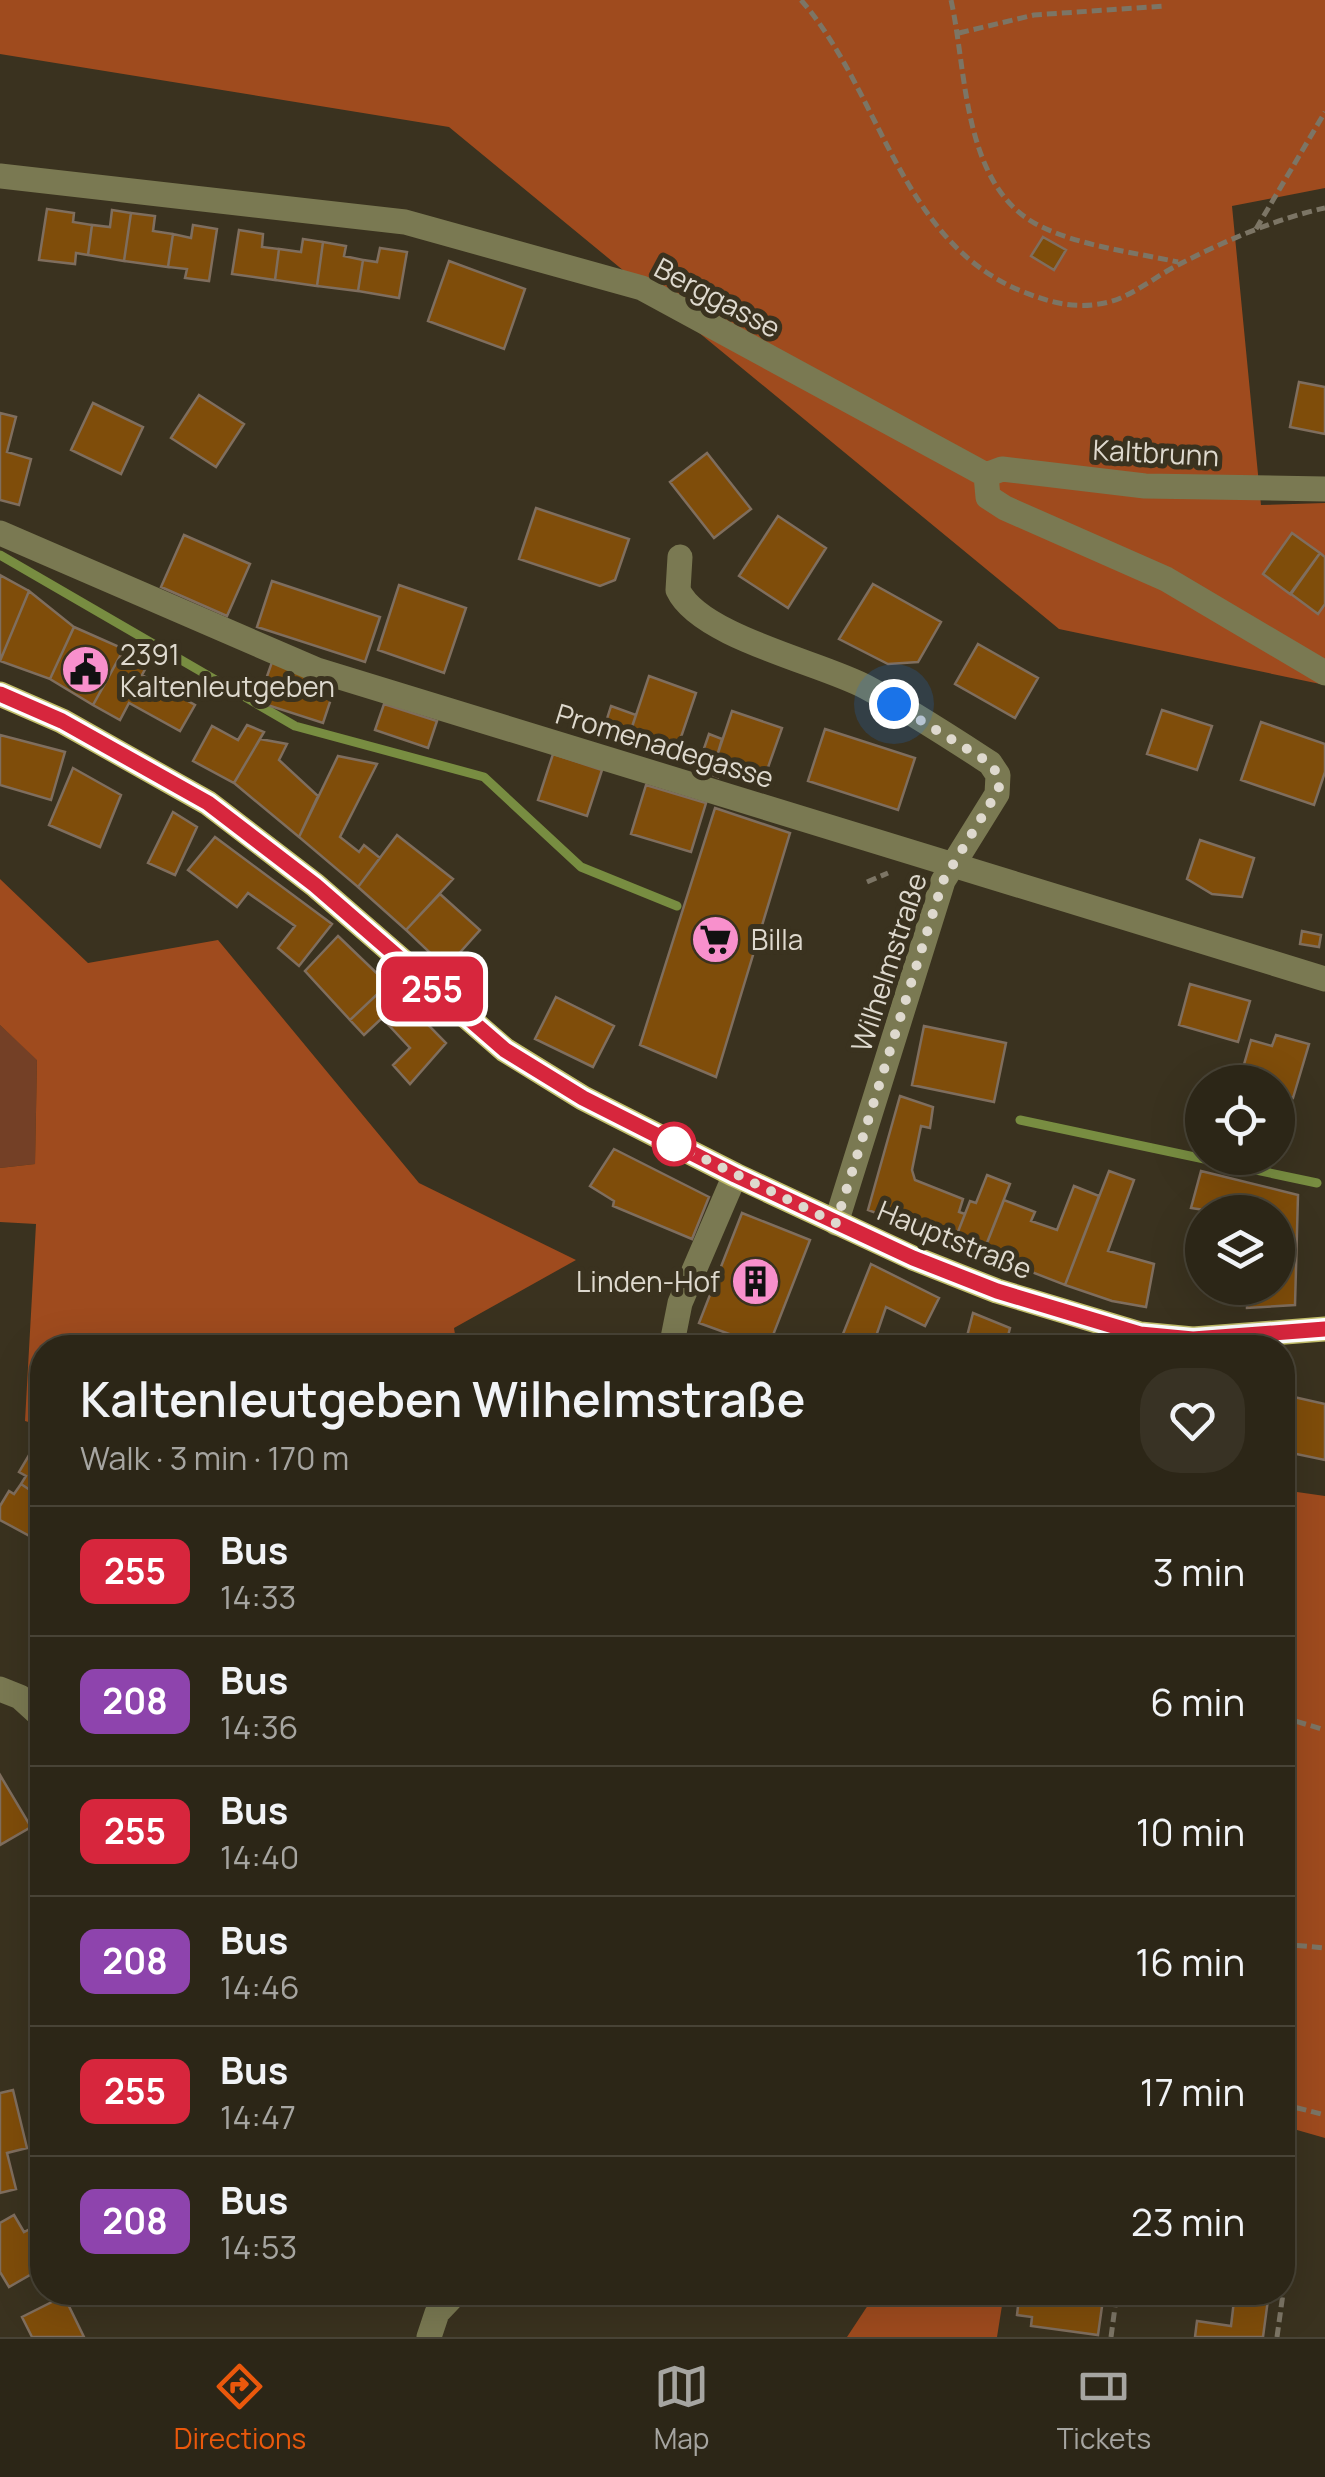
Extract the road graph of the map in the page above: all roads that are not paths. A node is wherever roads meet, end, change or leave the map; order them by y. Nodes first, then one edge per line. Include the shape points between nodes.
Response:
1 (0, 176) edge
2 (986, 475) junction
3 (1325, 489) edge
4 (0, 533) edge
5 (680, 556) dead end
6 (1325, 673) edge
7 (0, 694) edge
8 (952, 864) junction
9 (1325, 979) edge
10 (735, 1175) junction
11 (836, 1223) junction
12 (1325, 1329) edge
13 (674, 1335) edge
14 (1151, 1335) edge
15 (1246, 1335) edge
16 (0, 1689) edge
17 (30, 1707) edge
18 (445, 2305) edge
19 (429, 2337) edge

1 - 2 street, Berggasse via 405,222 642,288
2 - 3 street, Kaltbrunn via 1002,469 1145,486
2 - 6 street, Berggasse via 984,489 1004,508 1166,579
4 - 8 street, Promenadegasse via 317,670
5 - 8 street, Wilhelmstraße via 678,590 702,614 756,644 864,686 990,763 998,794
7 - 10 main road, Hauptstraße via 208,803 315,885 505,1050
8 - 9 street, Promenadegasse
8 - 11 street, Wilhelmstraße
10 - 11 main road, Hauptstraße
10 - 13 street via 680,1303
11 - 14 main road, Hauptstraße via 997,1291
12 - 15 main road, Hauptstraße
16 - 17 street
18 - 19 street

